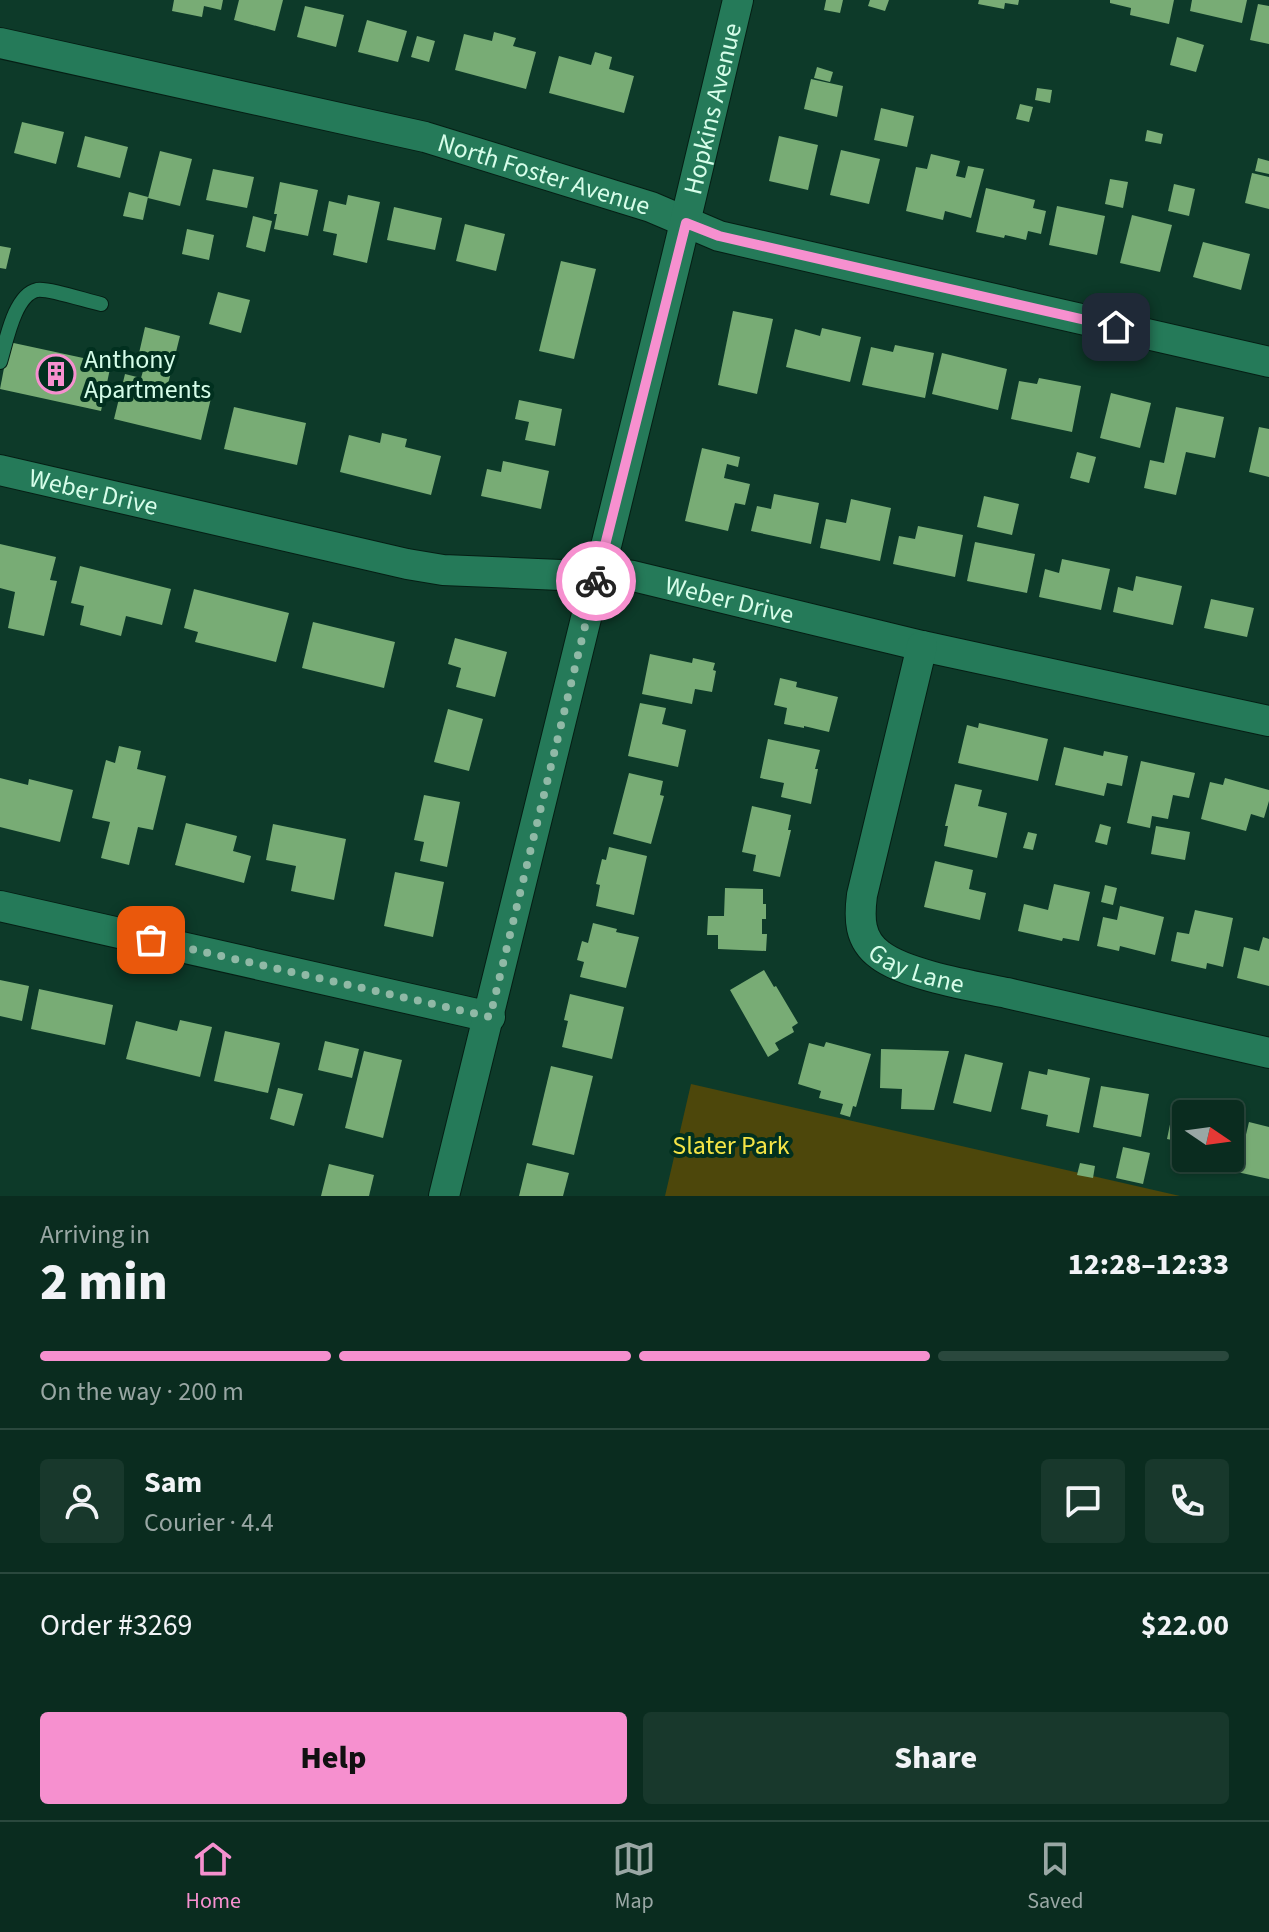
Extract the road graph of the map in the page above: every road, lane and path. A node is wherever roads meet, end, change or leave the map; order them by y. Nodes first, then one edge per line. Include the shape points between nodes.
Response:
1 (738, 0) edge
2 (0, 43) edge
3 (686, 223) junction
4 (101, 304) dead end
5 (0, 362) edge
6 (1269, 362) edge
7 (0, 470) edge
8 (599, 572) junction
9 (922, 646) junction
10 (1269, 721) edge
11 (0, 906) edge
12 (490, 1017) junction
13 (1269, 1053) edge
14 (444, 1196) edge

1 - 3 street, Hopkins Avenue
2 - 3 street, North Foster Avenue via 425,137 651,207
3 - 6 street, North Foster Avenue via 719,236
3 - 8 street, Hopkins Avenue
4 - 5 lane via 39,290 27,295 16,309
7 - 8 street, Weber Drive via 407,564 561,575
8 - 9 street, Weber Drive
8 - 12 street, Hopkins Avenue
9 - 10 street, Weber Drive
9 - 13 street, Gay Lane via 862,895 859,917 864,938 895,965
11 - 12 street
12 - 14 street, Hopkins Avenue

